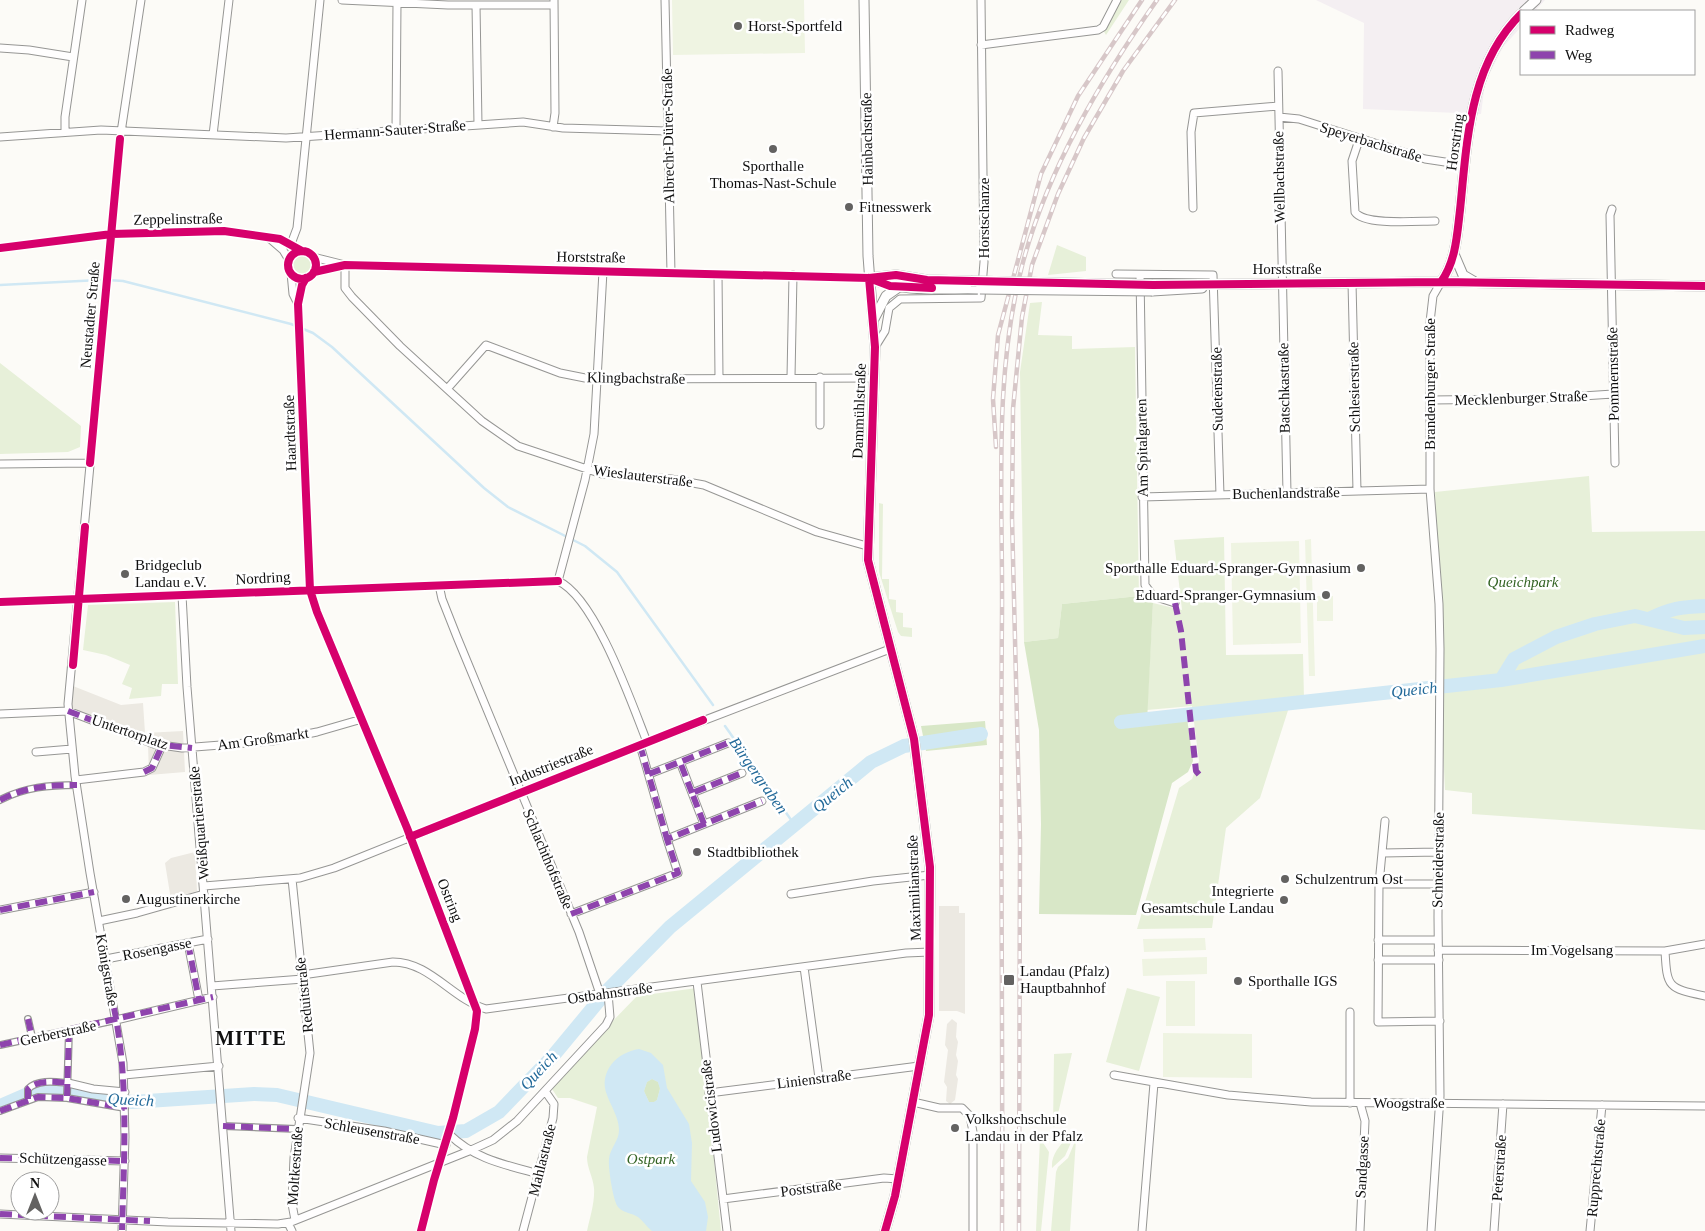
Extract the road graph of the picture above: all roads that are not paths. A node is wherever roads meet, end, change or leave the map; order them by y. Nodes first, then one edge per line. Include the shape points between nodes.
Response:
1 (82, 0) edge
2 (141, 0) edge
3 (229, 0) edge
4 (320, 0) edge
5 (342, 0) edge
6 (665, 0) edge
7 (864, 0) edge
8 (981, 0) edge
9 (1117, 0) edge
10 (1536, 0) edge
11 (554, 2) edge
12 (397, 3) junction
13 (476, 5) junction
14 (1525, 10) edge
15 (1520, 15) edge
16 (981, 44) junction
17 (0, 48) edge
18 (73, 57) junction
19 (1278, 71) dead end
20 (1278, 106) junction
21 (1279, 117) junction
22 (478, 125) junction
23 (553, 127) junction
24 (396, 130) junction
25 (65, 131) junction
26 (121, 131) junction
27 (668, 131) junction
28 (213, 135) junction
29 (305, 136) junction
30 (0, 137) edge
31 (1358, 140) junction
32 (1465, 165) junction
33 (1193, 208) dead end
34 (1612, 209) dead end
35 (1435, 221) dead end
36 (112, 234) junction
37 (267, 237) junction
38 (291, 244) junction
39 (0, 248) edge
40 (302, 251) junction
41 (1454, 254) junction
42 (314, 257) junction
43 (289, 260) junction
44 (345, 266) junction
45 (603, 271) junction
46 (314, 272) junction
47 (291, 273) junction
48 (671, 273) junction
49 (718, 274) junction
50 (1116, 274) dead end
51 (792, 275) junction
52 (1140, 275) junction
53 (306, 278) junction
54 (869, 278) junction
55 (1440, 282) junction
56 (1281, 283) junction
57 (1352, 283) junction
58 (1476, 283) junction
59 (927, 284) junction
60 (1215, 284) junction
61 (1612, 285) junction
62 (1705, 286) edge
63 (899, 287) junction
64 (298, 304) junction
65 (874, 321) junction
66 (875, 347) junction
67 (791, 377) junction
68 (820, 377) junction
69 (719, 378) junction
70 (874, 378) junction
71 (599, 380) junction
72 (447, 389) junction
73 (1613, 394) junction
74 (1430, 400) junction
75 (820, 425) dead end
76 (90, 462) junction
77 (1615, 463) dead end
78 (0, 464) edge
79 (587, 470) junction
80 (1430, 489) junction
81 (1357, 491) junction
82 (1287, 493) junction
83 (1220, 495) junction
84 (1142, 496) junction
85 (867, 546) junction
86 (558, 581) junction
87 (439, 585) junction
88 (310, 590) junction
89 (182, 595) junction
90 (78, 599) junction
91 (0, 602) edge
92 (1175, 603) dead end
93 (890, 649) junction
94 (68, 711) junction
95 (0, 714) edge
96 (362, 719) junction
97 (644, 743) junction
98 (728, 743) dead end
99 (162, 746) junction
100 (192, 748) junction
101 (72, 750) junction
102 (36, 752) dead end
103 (680, 762) junction
104 (649, 774) junction
105 (742, 774) dead end
106 (76, 782) junction
107 (520, 793) junction
108 (692, 793) junction
109 (0, 800) edge
110 (762, 801) dead end
111 (1385, 821) dead end
112 (704, 824) junction
113 (410, 837) junction
114 (666, 839) junction
115 (1438, 852) junction
116 (1382, 853) junction
117 (930, 875) junction
118 (292, 878) junction
119 (1380, 884) junction
120 (1438, 884) junction
121 (204, 890) junction
122 (94, 892) junction
123 (791, 894) dead end
124 (0, 910) edge
125 (571, 914) junction
126 (99, 921) junction
127 (208, 939) junction
128 (1378, 940) junction
129 (1438, 940) junction
130 (188, 943) junction
131 (1705, 944) edge
132 (1438, 950) junction
133 (1665, 951) junction
134 (930, 952) junction
135 (106, 959) junction
136 (1378, 960) junction
137 (1438, 960) junction
138 (804, 967) junction
139 (302, 977) junction
140 (697, 982) junction
141 (212, 986) junction
142 (604, 994) junction
143 (1705, 996) edge
144 (213, 997) junction
145 (200, 1000) junction
146 (475, 1005) junction
147 (1350, 1012) dead end
148 (28, 1019) dead end
149 (116, 1020) junction
150 (1440, 1021) junction
151 (69, 1030) junction
152 (32, 1037) junction
153 (0, 1045) edge
154 (219, 1066) junction
155 (919, 1066) junction
156 (124, 1075) junction
157 (1114, 1075) dead end
158 (819, 1078) junction
159 (1154, 1083) junction
160 (68, 1090) junction
161 (545, 1091) junction
162 (125, 1093) junction
163 (709, 1093) junction
164 (28, 1098) junction
165 (912, 1102) junction
166 (1350, 1103) junction
167 (1360, 1103) junction
168 (1439, 1103) junction
169 (1503, 1104) junction
170 (1602, 1105) junction
171 (1705, 1106) edge
172 (125, 1108) junction
173 (0, 1111) edge
174 (299, 1115) junction
175 (223, 1126) junction
176 (297, 1128) junction
177 (448, 1140) junction
178 (469, 1151) junction
179 (0, 1158) edge
180 (125, 1161) junction
181 (440, 1162) junction
182 (539, 1174) junction
183 (898, 1179) junction
184 (723, 1199) junction
185 (0, 1214) edge
186 (122, 1220) junction
187 (295, 1220) junction
188 (288, 1223) junction
189 (230, 1227) edge
190 (122, 1231) edge
191 (292, 1231) edge
192 (421, 1231) edge
193 (523, 1231) edge
194 (727, 1231) edge
195 (886, 1231) edge
196 (973, 1231) edge
197 (1142, 1231) edge
198 (1360, 1231) edge
199 (1431, 1231) edge
200 (1494, 1231) edge
201 (1590, 1231) edge

1 - 18 street
2 - 26 street, Neustadter Straße
3 - 28 street
4 - 29 street
5 - 12 street
6 - 27 street, Albrecht-Dürer-Straße
7 - 54 street, Hainbachstraße
8 - 16 street, Horstschanze
9 - 16 street via 1103,27 1098,30
10 - 14 street
11 - 13 street
11 - 23 street
12 - 13 street
12 - 24 street
13 - 22 street
15 - 32 street, Horstring via 1503,36 1482,75
16 - 66 street, Horstschanze via 981,298 904,298 896,301 890,308 885,330
17 - 18 street
18 - 25 street
19 - 20 street, Wellbachstraße
20 - 21 street, Wellbachstraße
20 - 33 street via 1194,113
21 - 31 street, Speyerbachstraße via 1299,120
21 - 56 street, Wellbachstraße
22 - 23 street, Hermann-Sauter-Straße via 524,122
22 - 24 street, Hermann-Sauter-Straße
23 - 27 street, Hermann-Sauter-Straße
24 - 29 street, Hermann-Sauter-Straße
25 - 26 street, Hermann-Sauter-Straße
25 - 30 street, Hermann-Sauter-Straße
26 - 28 street, Hermann-Sauter-Straße
26 - 36 street, Neustadter Straße
27 - 48 street, Albrecht-Dürer-Straße
28 - 29 street, Hermann-Sauter-Straße
29 - 38 street via 297,228
31 - 32 street, Speyerbachstraße via 1425,159
31 - 35 street via 1352,161 1354,212 1357,216 1370,220
32 - 41 street, Horstring
34 - 61 street, Pommernstraße
36 - 37 street, Zeppelinstraße via 224,231
36 - 39 street, Zeppelinstraße
36 - 76 street, Neustadter Straße
37 - 38 street, Zeppelinstraße
37 - 43 street via 283,250
38 - 40 street, Zeppelinstraße
40 - 42 street, Horststraße
40 - 43 street
41 - 55 street, Horstring
41 - 58 street via 1464,275
42 - 44 street, Horststraße
42 - 46 street
43 - 47 street
44 - 45 street, Horststraße
44 - 46 street, Horststraße
44 - 72 street, Wieslauterstraße via 346,291
45 - 48 street, Horststraße
45 - 71 street
46 - 53 street, Horststraße
47 - 53 street via 298,278
47 - 64 street, Haardtstraße via 293,294
48 - 49 street, Horststraße
49 - 51 street, Horststraße
49 - 69 street
50 - 52 street, Horststraße
51 - 54 street, Horststraße
51 - 67 street
52 - 60 street, Horststraße via 1206,274 1213,276
52 - 84 street, Am Spitalgarten
53 - 64 street, Haardtstraße
54 - 59 street, Horststraße via 896,275
54 - 63 street, Horststraße
54 - 65 street, Dammühlstraße
55 - 57 street, Horststraße
55 - 58 street, Horststraße
55 - 74 street, Brandenburger Straße via 1430,307
56 - 57 street, Horststraße
56 - 60 street, Horststraße
56 - 82 street, Batschkastraße
57 - 81 street, Schlesierstraße
58 - 61 street, Horststraße
59 - 60 street, Horststraße, bridge via 1192,290
59 - 63 street, Horststraße
60 - 83 street, Sudetenstraße
61 - 62 street, Horststraße
61 - 73 street, Pommernstraße
63 - 65 street via 884,299
64 - 88 street, Haardtstraße
65 - 66 street, Dammühlstraße
66 - 70 street, Dammühlstraße
67 - 68 street, Klingbachstraße
67 - 69 street, Klingbachstraße
68 - 70 street, Klingbachstraße
68 - 75 street
69 - 71 street, Klingbachstraße
70 - 85 street, Dammühlstraße
71 - 72 street, Klingbachstraße via 572,376 486,345
71 - 79 street via 596,425
72 - 79 street, Wieslauterstraße via 509,441
73 - 74 street, Mecklenburger Straße via 1537,399
73 - 77 street, Pommernstraße
74 - 80 street, Brandenburger Straße
76 - 78 street
76 - 90 street, Neustadter Straße
79 - 85 street, Wieslauterstraße via 704,484 816,532
79 - 86 street
80 - 81 street, Buchenlandstraße
80 - 115 street, Schneiderstraße via 1439,604
81 - 82 street, Buchenlandstraße
82 - 83 street, Buchenlandstraße
83 - 84 street, Buchenlandstraße
84 - 92 street, Am Spitalgarten via 1145,585 1153,596
85 - 93 street, Maximilianstraße via 870,573
86 - 87 street, Nordring
86 - 97 street via 569,589 601,632
87 - 88 street, Nordring
87 - 107 street, Schlachthofstraße
88 - 89 street, Nordring
88 - 96 street, Ostring
89 - 90 street, Nordring
89 - 100 street, Weißquartierstraße
90 - 91 street, Nordring
90 - 94 street, Neustadter Straße
93 - 97 street, Industriestraße
93 - 117 street, Maximilianstraße via 917,755
94 - 95 street
94 - 99 street, Untertorplatz
94 - 101 street, Königstraße
96 - 100 street, Am Großmarkt via 272,742
96 - 113 street, Ostring
97 - 104 street
97 - 107 street, Industriestraße
98 - 103 street
99 - 100 street, Untertorplatz
99 - 106 street via 152,768 144,772
100 - 121 street, Weißquartierstraße
101 - 102 street
101 - 106 street, Königstraße
103 - 104 street
103 - 108 street
104 - 114 street
105 - 108 street
106 - 109 street via 26,789
106 - 122 street, Königstraße
107 - 113 street, Industriestraße
107 - 125 street, Schlachthofstraße
108 - 112 street
110 - 112 street
111 - 116 street
112 - 114 street
113 - 118 street, Industriestraße via 334,868
113 - 146 street, Ostring
114 - 125 street via 678,873
115 - 116 street
115 - 120 street, Schneiderstraße
116 - 119 street
117 - 123 street
117 - 134 street, Maximilianstraße
118 - 121 street, Industriestraße
118 - 139 street, Reduitstraße
119 - 120 street
119 - 128 street
120 - 129 street, Schneiderstraße
121 - 126 street, Industriestraße via 137,913
121 - 127 street, Weißquartierstraße
122 - 124 street
122 - 126 street, Königstraße
125 - 142 street, Schlachthofstraße
126 - 135 street, Königstraße
127 - 130 street, Rosengasse
127 - 141 street, Weißquartierstraße
128 - 129 street
128 - 136 street
129 - 132 street, Schneiderstraße
130 - 135 street, Rosengasse
130 - 145 street
131 - 133 street, Im Vogelsang
132 - 133 street, Im Vogelsang
132 - 137 street, Schneiderstraße
133 - 143 street via 1670,984
134 - 138 street, Ostbahnstraße
134 - 155 street, Maximilianstraße via 929,1015
135 - 149 street, Königstraße
136 - 137 street
136 - 150 street via 1378,1022
137 - 150 street, Schneiderstraße
138 - 140 street, Ostbahnstraße
138 - 158 street
139 - 141 street, Ostbahnstraße
139 - 146 street, Ostbahnstraße via 403,962 422,969
139 - 174 street, Reduitstraße via 310,1053
140 - 142 street, Ostbahnstraße
140 - 163 street, Ludowicistraße
141 - 144 street, Weißquartierstraße
142 - 146 street, Ostbahnstraße via 489,1009
142 - 161 street, Schlachthofstraße via 610,1017 606,1025
144 - 145 street
144 - 154 street, Weißquartierstraße
145 - 149 street
146 - 177 street, Ostring via 475,1029
147 - 166 street
148 - 152 street
149 - 151 street, Gerberstraße
149 - 156 street, Königstraße
150 - 168 street, Schneiderstraße
151 - 152 street, Gerberstraße
151 - 160 street
152 - 153 street, Gerberstraße
154 - 156 street
154 - 175 street, Weißquartierstraße
155 - 158 street, Linienstraße
155 - 165 street, Maximilianstraße
156 - 162 street, Königstraße
157 - 159 street, Woogstraße
158 - 163 street, Linienstraße
159 - 166 street, Woogstraße via 1228,1095
159 - 197 street
160 - 162 street
160 - 164 street via 48,1082 32,1085 28,1089
161 - 178 street, Schlachthofstraße via 507,1129
161 - 182 street, Mahlastraße via 554,1108
162 - 172 street, Königstraße
163 - 184 street, Ludowicistraße
164 - 172 street via 67,1098
164 - 173 street
165 - 183 street, Maximilianstraße
165 - 196 street via 939,1108 962,1108 968,1112 973,1126
166 - 167 street, Woogstraße
167 - 168 street, Woogstraße
167 - 198 street, Sandgasse via 1364,1120
168 - 169 street, Woogstraße
168 - 199 street, Schneiderstraße
169 - 170 street, Woogstraße
169 - 200 street, Peterstraße
170 - 171 street, Woogstraße
170 - 201 street, Rupprechtstraße
172 - 180 street, Königstraße
174 - 176 street, Moltkestraße
174 - 177 street, Schleusenstraße
175 - 176 street
175 - 189 street, Weißquartierstraße
176 - 187 street, Moltkestraße via 292,1204
177 - 178 street
177 - 181 street, Ostring
178 - 181 street, Schlachthofstraße
178 - 182 street via 487,1160
179 - 180 street, Schützengasse
180 - 186 street, Königstraße
181 - 187 street, Schlachthofstraße
181 - 192 street, Ostring
182 - 193 street, Mahlastraße
183 - 184 street, Poststraße via 884,1178
183 - 195 street, Maximilianstraße
184 - 194 street, Ludowicistraße
185 - 186 street
186 - 189 street
186 - 190 street, Königstraße
187 - 188 street, Schlachthofstraße
188 - 189 street
188 - 191 street, Moltkestraße

